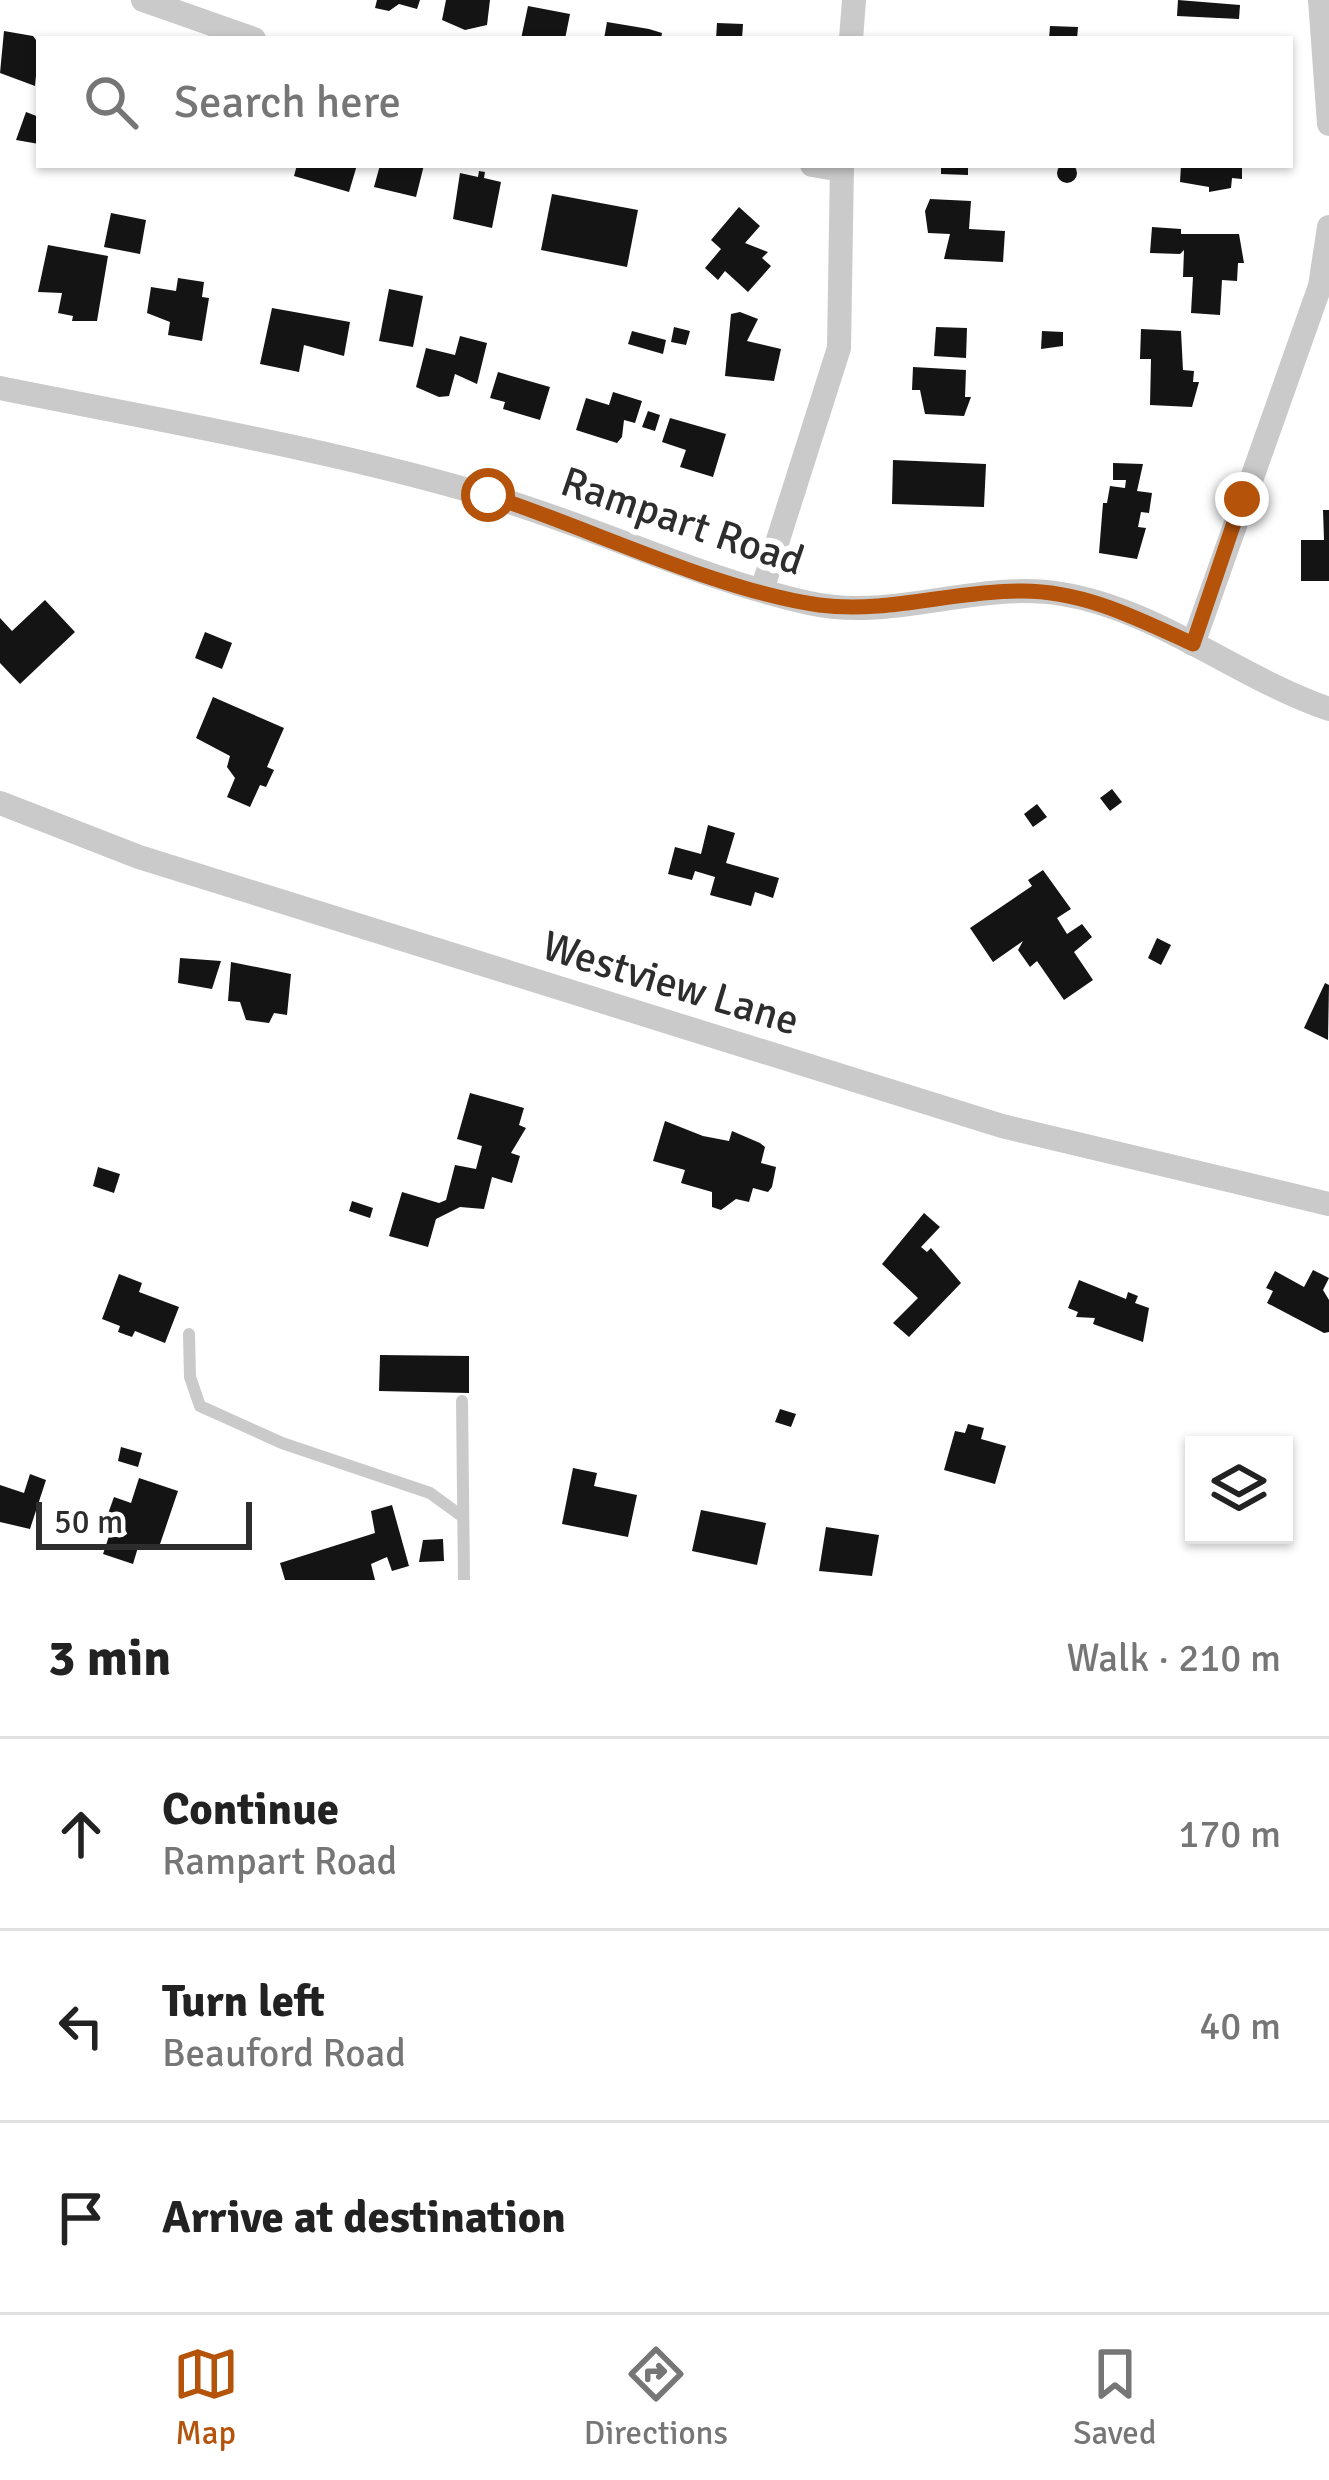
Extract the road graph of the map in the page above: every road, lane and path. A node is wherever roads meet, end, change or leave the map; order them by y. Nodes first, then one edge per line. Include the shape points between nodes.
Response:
1 (143, 0) edge
2 (854, 0) edge
3 (1320, 0) edge
4 (245, 36) edge
5 (851, 36) edge
6 (1329, 124) edge
7 (842, 168) edge
8 (1329, 227) edge
9 (0, 388) edge
10 (762, 590) junction
11 (1193, 644) junction
12 (1329, 710) edge
13 (0, 802) edge
14 (1329, 1204) edge
15 (189, 1334) dead end
16 (462, 1401) dead end
17 (463, 1516) junction
18 (464, 1580) edge

1 - 4 street
2 - 5 street
3 - 6 street
7 - 10 street via 839,348
8 - 11 street via 1320,286
9 - 10 street, Rampart Road via 488,495
10 - 11 street, Rampart Road via 846,608 1044,591 1124,612
11 - 12 street, Rampart Road
13 - 14 street, Westview Lane via 181,870 1002,1126
15 - 17 lane via 200,1406 430,1493
16 - 17 lane
17 - 18 lane

